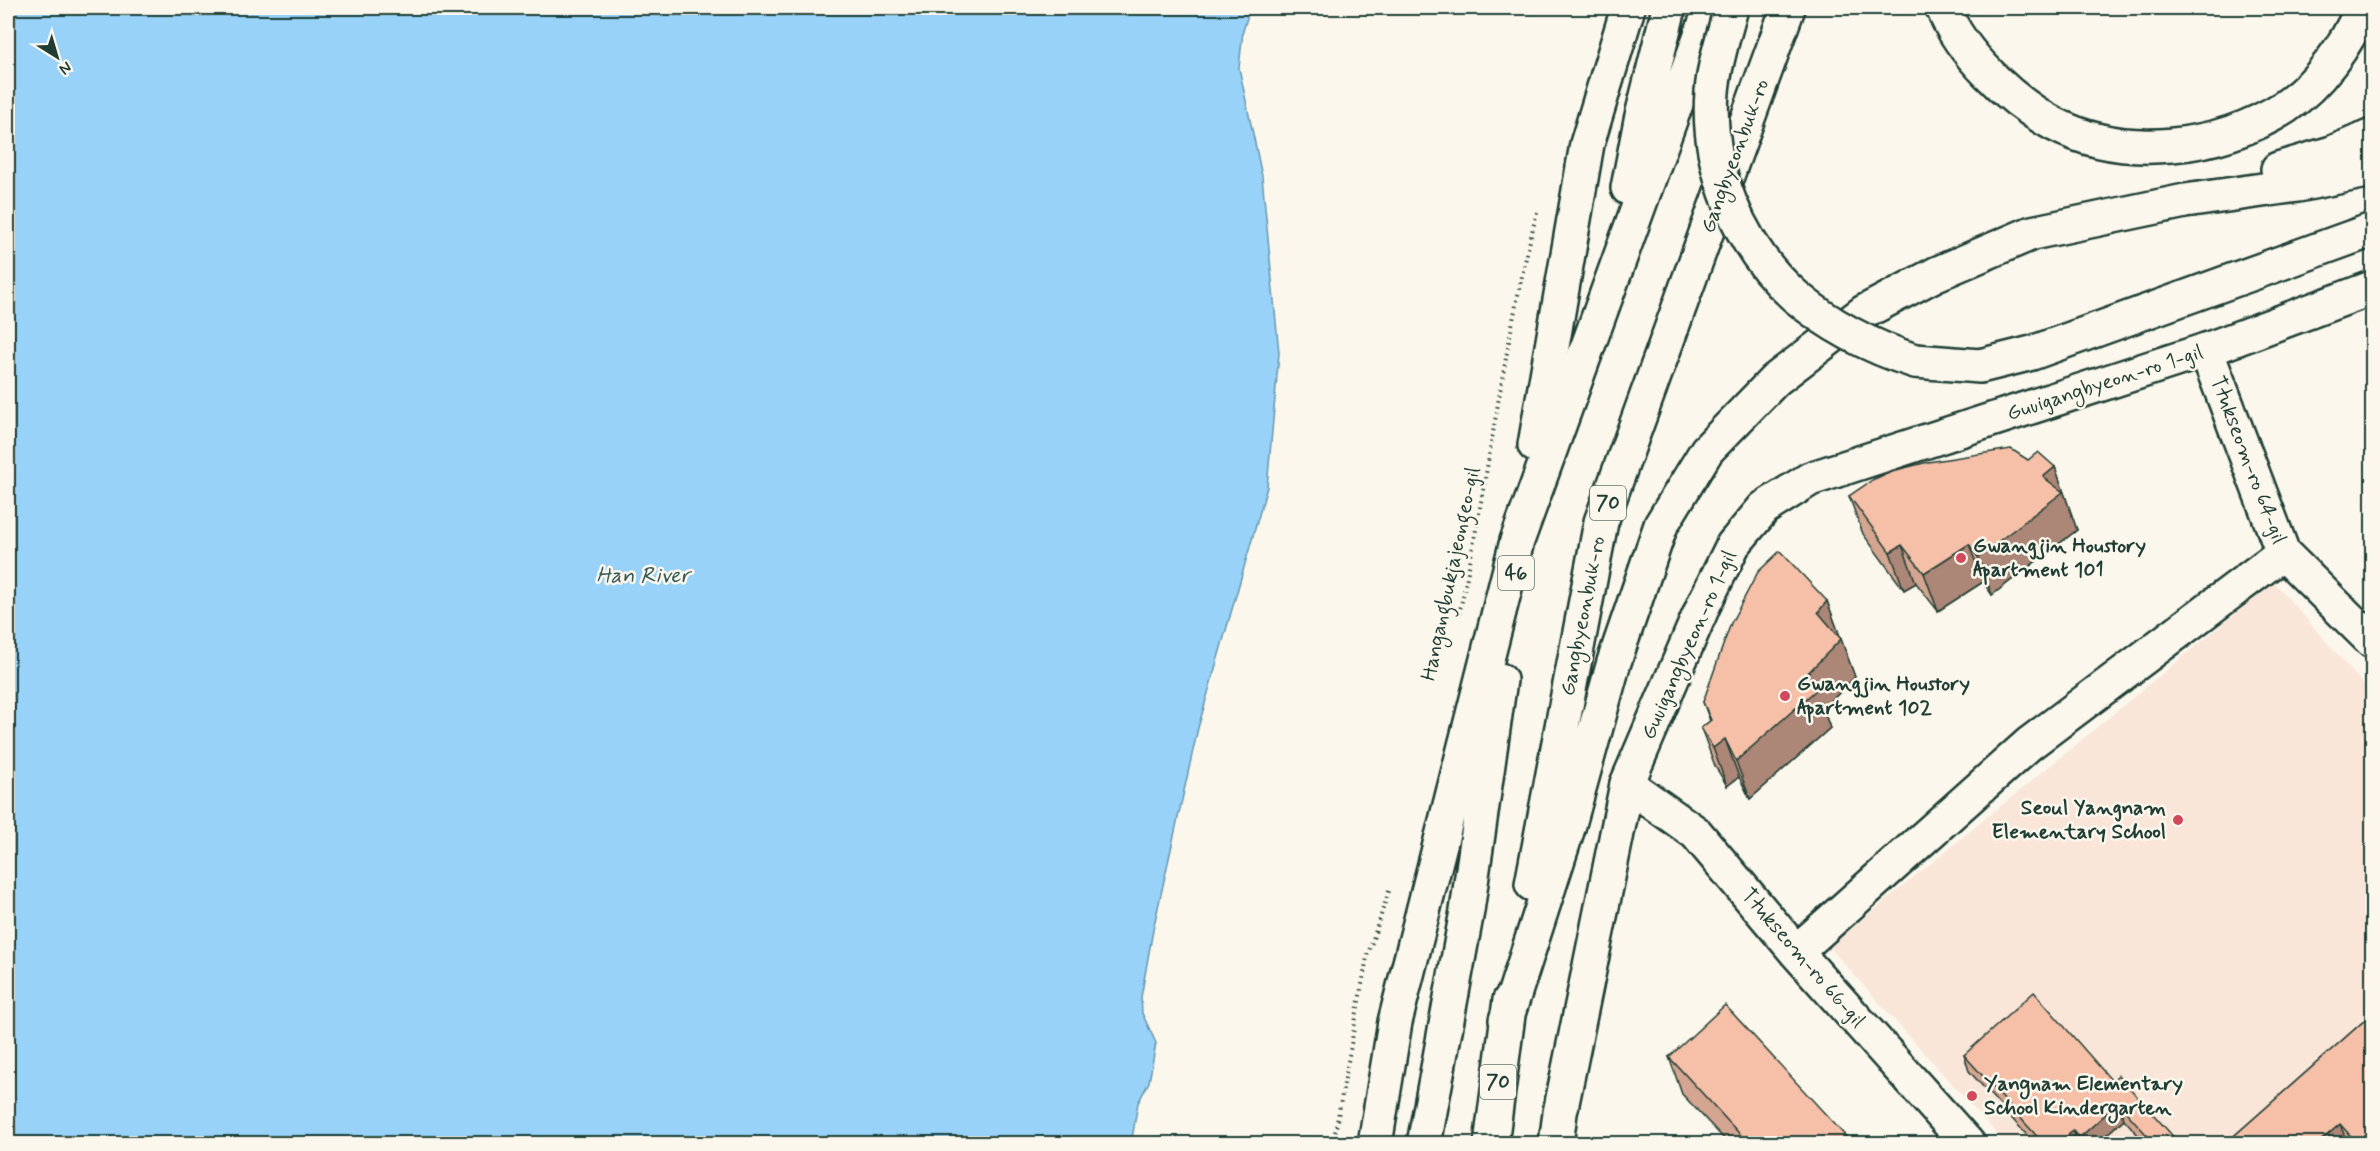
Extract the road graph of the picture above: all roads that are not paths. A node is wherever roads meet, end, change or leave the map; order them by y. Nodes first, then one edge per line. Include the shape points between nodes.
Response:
1 (1628, 8) edge
2 (1670, 8) edge
3 (1716, 8) edge
4 (1731, 8) edge
5 (1788, 8) edge
6 (1943, 8) edge
7 (2362, 8) edge
8 (2373, 136) edge
9 (2373, 170) edge
10 (2185, 201) junction
11 (2373, 230) edge
12 (1609, 287) junction
13 (2373, 288) edge
14 (2206, 350) junction
15 (2283, 553) junction
16 (2372, 638) edge
17 (1628, 784) junction
18 (1796, 952) junction
19 (1506, 1020) junction
20 (1375, 1143) edge
21 (1424, 1143) edge
22 (1491, 1143) edge
23 (1556, 1143) edge
24 (1968, 1143) edge

1 - 21 main road, 46 via 1587,144 1533,457 1467,911
2 - 12 main road via 1641,120
3 - 12 main road via 1705,24
4 - 11 main road, bridge via 1712,91 1712,134 1722,182 1738,221 1763,261 1795,296 1838,327 1882,350 1915,361 1980,366 2032,353
5 - 19 main road, Gangbyeonbuk-ro / 70 via 1601,522
6 - 7 main road via 1980,64 2027,107 2056,125 2088,137 2151,146 2185,144 2222,135 2286,106 2335,57
8 - 10 main road
9 - 10 main road
10 - 19 main road via 2032,234 1936,274 1864,312 1837,332 1775,380 1707,450 1661,525 1614,662 1568,828
12 - 20 main road via 1517,541 1395,1022
13 - 14 main road, Guuigangbyeon-ro 1-gil
14 - 15 main road, Ttukseom-ro 64-gil
14 - 17 main road, Guuigangbyeon-ro 1-gil via 1810,479 1764,508 1733,545 1704,603
15 - 16 main road, Ttukseom-ro 64-gil
15 - 18 main road via 2029,744
17 - 18 main road, Ttukseom-ro 66-gil via 1696,833
17 - 23 main road, Guuigangbyeon-ro 1-gil
18 - 24 main road, Ttukseom-ro 66-gil
19 - 22 main road, Gangbyeonbuk-ro / 70

